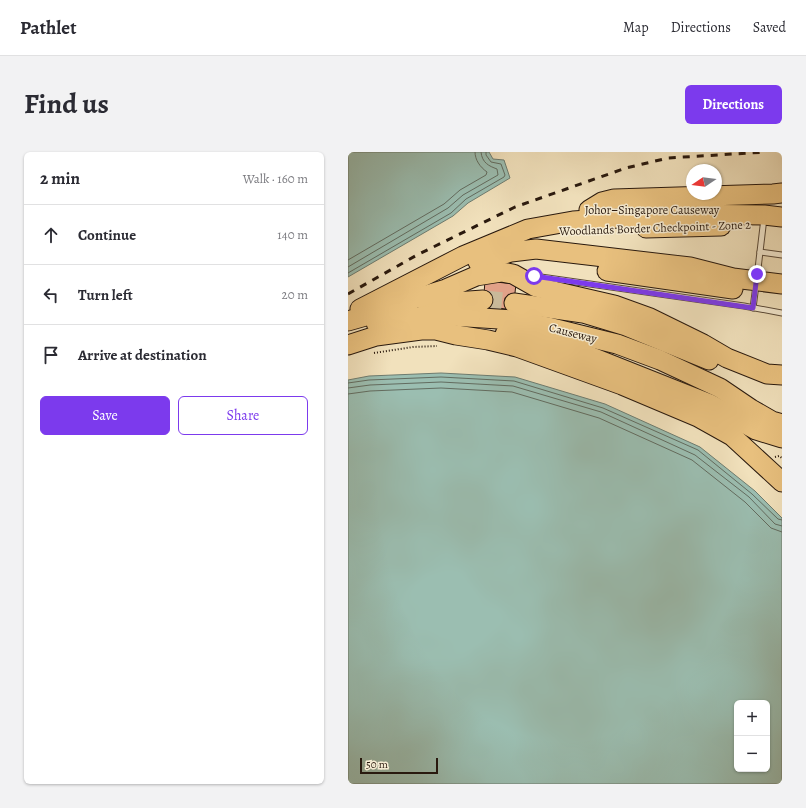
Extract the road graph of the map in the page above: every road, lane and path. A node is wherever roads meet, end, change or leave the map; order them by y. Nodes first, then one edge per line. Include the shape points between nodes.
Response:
1 (782, 193) edge
2 (589, 210) junction
3 (773, 219) edge
4 (782, 229) edge
5 (505, 239) junction
6 (760, 252) junction
7 (782, 255) edge
8 (483, 260) junction
9 (421, 277) junction
10 (527, 282) junction
11 (782, 284) edge
12 (782, 290) edge
13 (755, 292) junction
14 (782, 296) edge
15 (483, 300) tunnel mouth
16 (390, 309) junction
17 (782, 313) edge
18 (348, 315) edge
19 (348, 321) edge
20 (525, 330) junction
21 (348, 332) edge
22 (443, 339) junction
23 (348, 345) edge
24 (367, 354) dead end
25 (782, 375) edge
26 (782, 388) edge
27 (782, 424) edge
28 (782, 438) edge
29 (782, 482) edge

1 - 2 highway via 614,199 602,202
2 - 3 highway, Johor–Singapore Causeway via 622,208
2 - 9 highway, Johor–Singapore Causeway via 565,209 506,228 434,262 422,270
3 - 4 highway, Woodlands Border Checkpoint - Zone 2
3 - 5 highway, Woodlands Border Checkpoint - Zone 2 via 684,227 567,229
3 - 5 highway via 678,214 573,220 528,229
3 - 6 lane
5 - 9 highway, Johor–Singapore Causeway
6 - 7 lane
6 - 13 lane
8 - 9 highway, Johor–Singapore Causeway via 435,276
8 - 13 highway via 508,258
8 - 13 highway via 511,252 536,249 694,269 733,278
9 - 18 highway, Johor–Singapore Causeway
10 - 13 lane via 534,276
10 - 16 highway via 513,274 489,273
10 - 25 highway via 536,287 614,305 643,316 733,361 767,374
11 - 13 highway
12 - 13 highway
13 - 14 highway
13 - 17 lane
15 - 16 highway
16 - 19 highway
20 - 21 highway, Causeway via 435,315 371,324
20 - 22 highway via 488,340 456,335
20 - 22 highway, Causeway via 461,329
20 - 26 highway, Causeway via 583,313 659,339 756,382
20 - 27 highway, Causeway via 548,326 617,344 660,360 720,388 750,409
20 - 28 highway, Causeway via 710,404 756,430
20 - 29 highway via 622,385 698,417 732,436
22 - 23 highway via 436,330 421,330 384,335
22 - 24 path via 413,347

